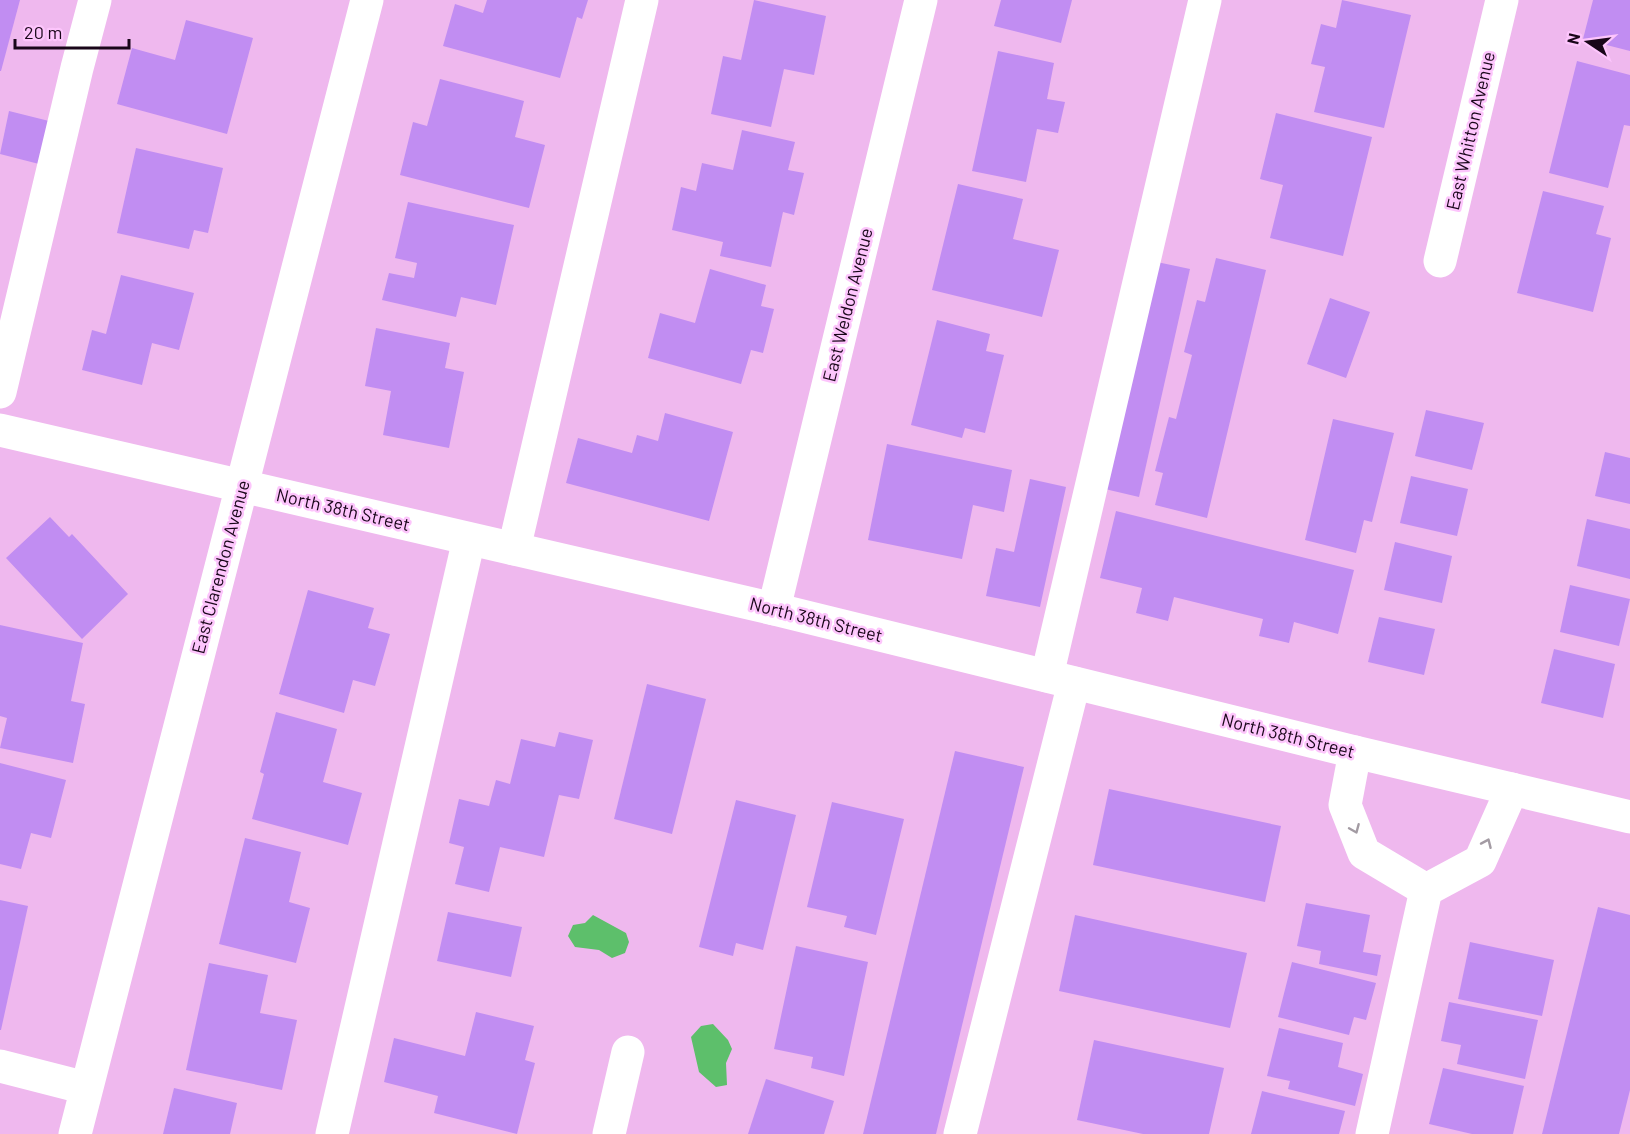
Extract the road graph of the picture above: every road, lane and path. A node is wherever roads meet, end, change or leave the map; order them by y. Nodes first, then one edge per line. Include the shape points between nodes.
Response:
1 (95, 0) edge
2 (367, 0) edge
3 (642, 0) edge
4 (921, 0) edge
5 (1205, 0) edge
6 (1502, 0) edge
7 (1440, 261) dead end
8 (0, 392) edge
9 (0, 430) edge
10 (242, 487) junction
11 (469, 539) junction
12 (514, 549) junction
13 (774, 609) junction
14 (1060, 680) junction
15 (1355, 752) junction
16 (1512, 789) junction
17 (1630, 817) edge
18 (1426, 890) junction
19 (628, 1052) dead end
20 (0, 1066) edge
21 (86, 1088) junction
22 (75, 1134) edge
23 (332, 1134) edge
24 (609, 1134) edge
25 (960, 1134) edge
26 (1372, 1134) edge

1 - 8 street
2 - 10 street, East Clarendon Avenue
3 - 12 street
4 - 13 street, East Weldon Avenue
5 - 14 street
6 - 7 street, East Whitton Avenue
9 - 10 street, North 38th Street
10 - 11 street, North 38th Street
10 - 21 street, East Clarendon Avenue
11 - 12 street, North 38th Street
11 - 23 street
12 - 13 street, North 38th Street
13 - 14 street, North 38th Street
14 - 15 street, North 38th Street
14 - 25 street
15 - 16 street, North 38th Street
15 -> 18 street via 1345,805 1365,852
16 - 17 street, North 38th Street
18 -> 16 street via 1480,861
18 - 26 street
19 - 24 street
20 - 21 street
21 - 22 street, East Clarendon Avenue

